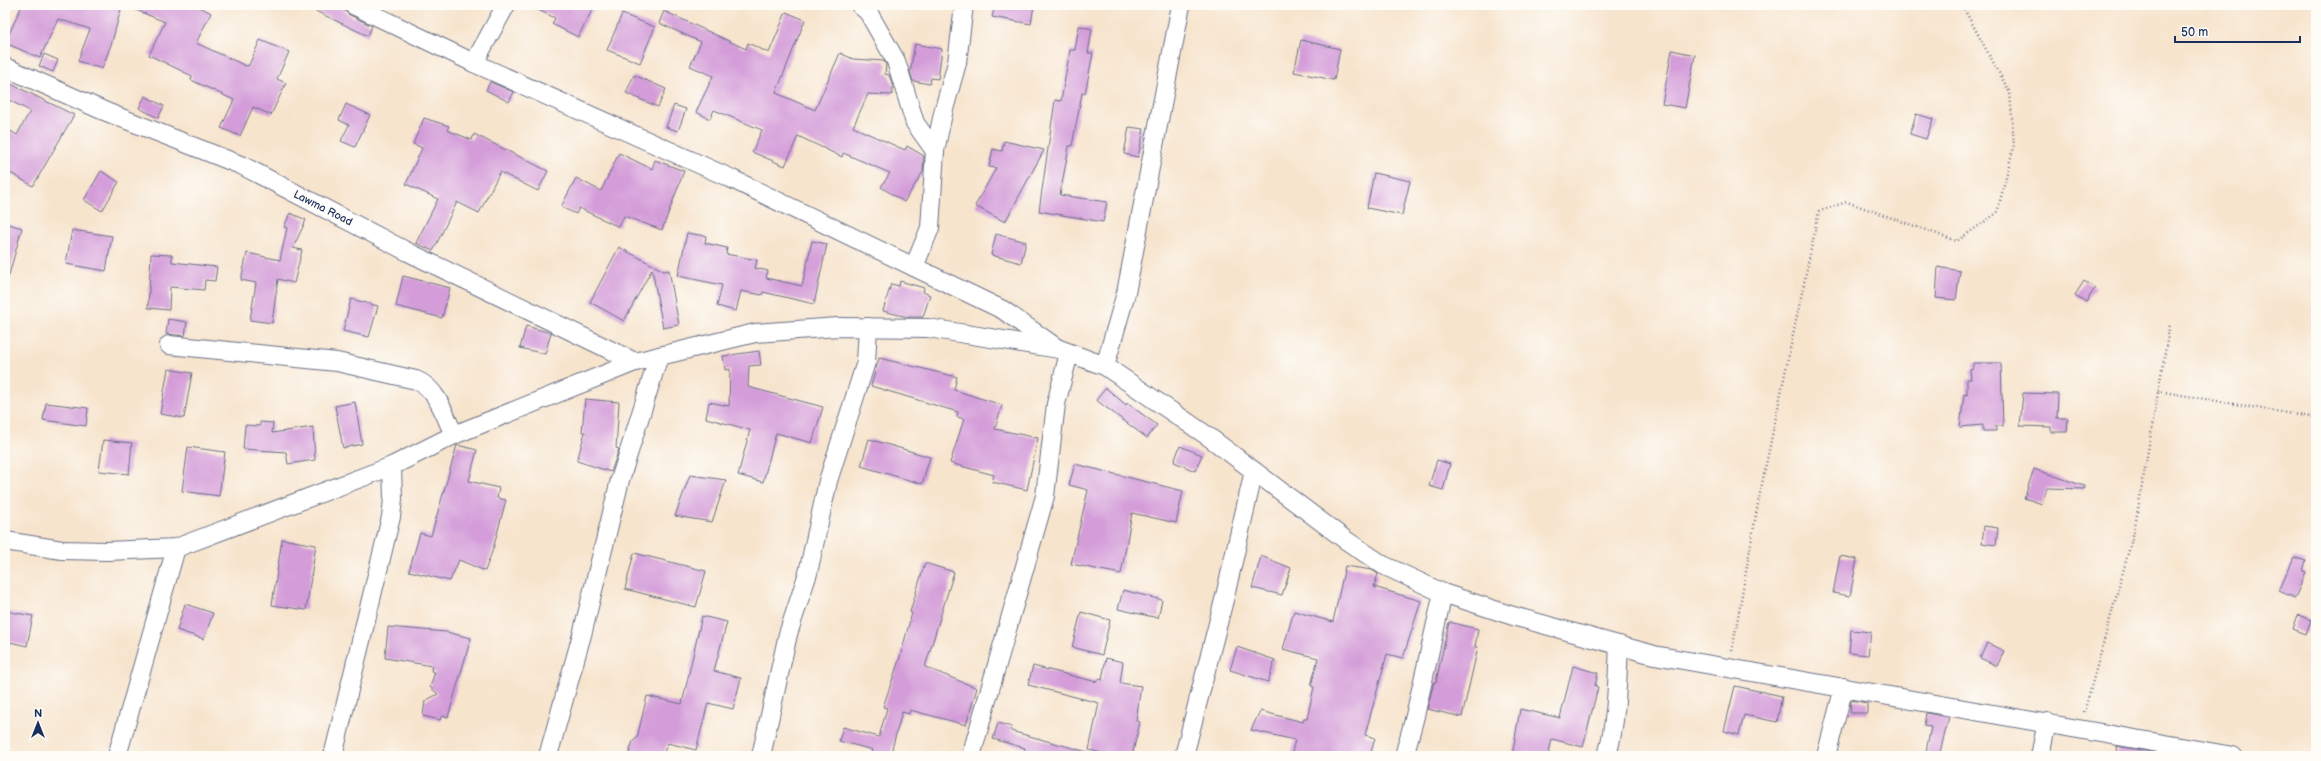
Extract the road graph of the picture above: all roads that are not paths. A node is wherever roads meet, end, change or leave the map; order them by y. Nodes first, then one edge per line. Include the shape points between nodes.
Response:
1 (353, 5) edge
2 (506, 5) edge
3 (860, 5) edge
4 (964, 5) edge
5 (1181, 5) edge
6 (474, 63) junction
7 (5, 67) edge
8 (935, 151) junction
9 (914, 267) junction
10 (1003, 310) junction
11 (868, 327) junction
12 (989, 337) junction
13 (169, 345) dead end
14 (1064, 351) junction
15 (659, 356) junction
16 (635, 362) junction
17 (1105, 366) junction
18 (454, 435) junction
19 (392, 466) junction
20 (1254, 471) junction
21 (5, 541) edge
22 (176, 548) junction
23 (1443, 593) junction
24 (1619, 645) junction
25 (1844, 687) junction
26 (2047, 722) junction
27 (117, 756) edge
28 (332, 756) edge
29 (548, 756) edge
30 (762, 756) edge
31 (971, 756) edge
32 (1184, 756) edge
33 (1404, 756) edge
34 (1607, 756) edge
35 (1826, 756) edge
36 (2040, 756) edge
37 (2234, 756) edge

1 - 6 street
2 - 6 street
3 - 8 street via 868,12 896,62 915,123
4 - 8 street via 958,63
5 - 17 street via 1126,293
6 - 9 street via 730,178
7 - 16 street, Lawma Road via 104,111 243,166 408,252
8 - 9 street via 930,228
9 - 10 street
10 - 12 street
10 - 14 street
11 - 12 street via 928,328
11 - 15 street via 756,333
11 - 30 street via 866,362 828,481 808,573 788,634
12 - 14 street
13 - 18 street via 337,362 416,380 431,390
14 - 17 street
14 - 31 street via 1045,496
15 - 16 street
15 - 29 street via 620,480 583,631
16 - 18 street
17 - 20 street
18 - 19 street
19 - 22 street
19 - 28 street via 391,517
20 - 23 street via 1383,565
20 - 32 street
21 - 22 street via 62,550
22 - 27 street
23 - 24 street via 1513,616
23 - 33 street
24 - 25 street via 1654,655
24 - 34 street via 1614,730
25 - 26 street
25 - 35 street
26 - 36 street
26 - 37 street

